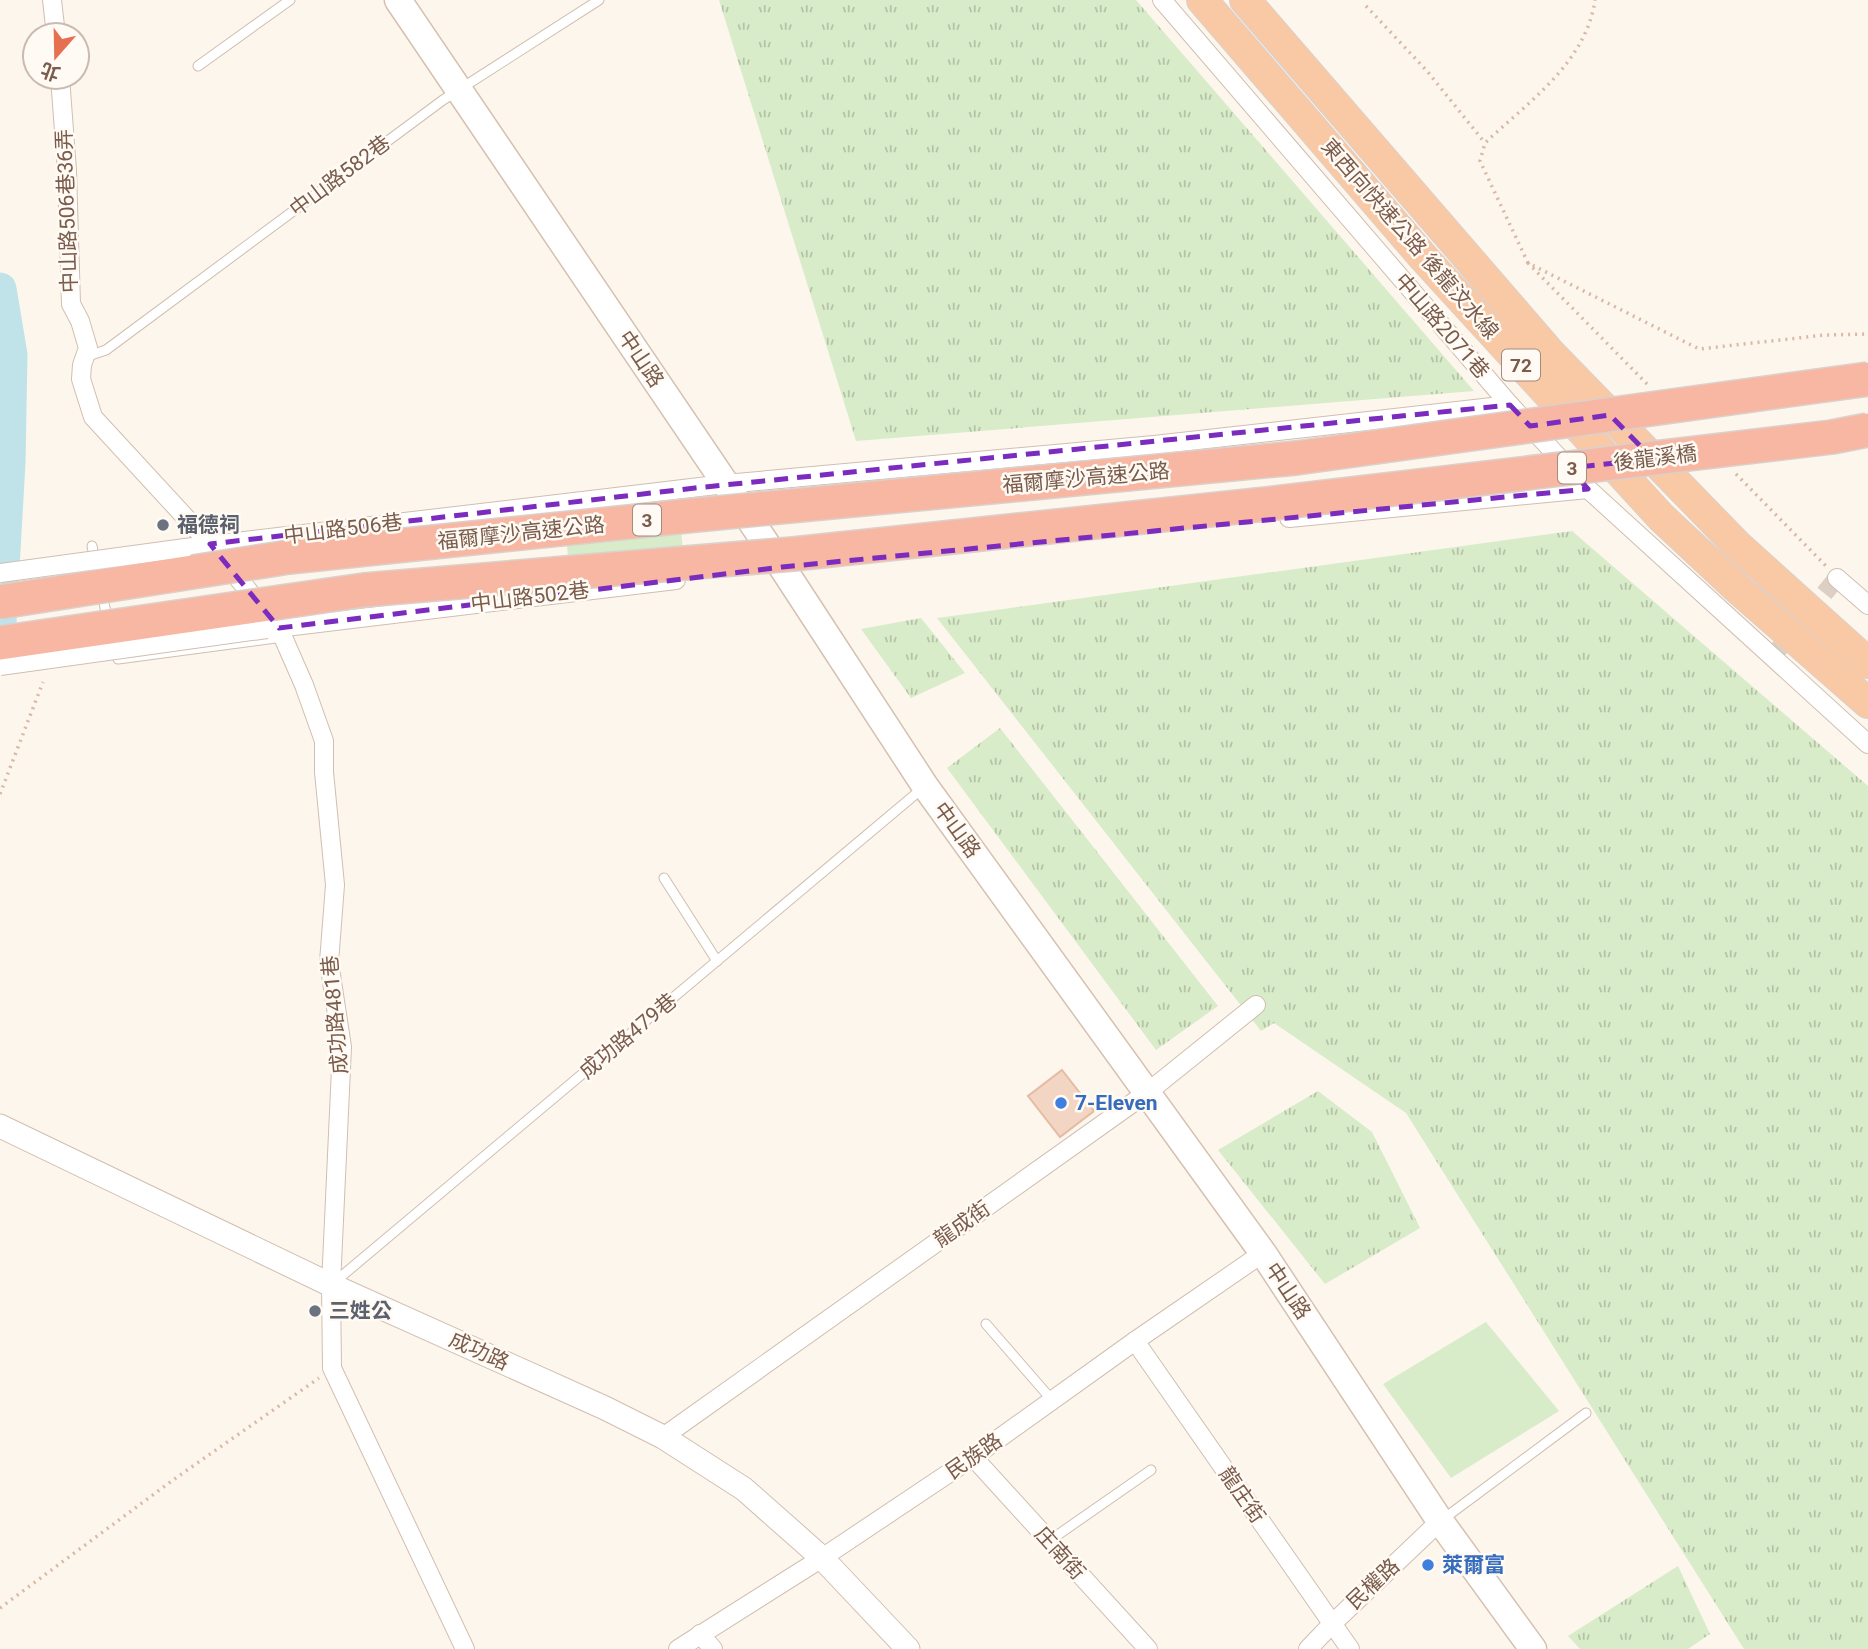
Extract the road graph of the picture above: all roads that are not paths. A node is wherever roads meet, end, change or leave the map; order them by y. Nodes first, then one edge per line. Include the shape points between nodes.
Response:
1 (52, 0) edge
2 (290, 0) edge
3 (398, 0) edge
4 (599, 0) edge
5 (1161, 0) edge
6 (1202, 0) edge
7 (1245, 0) edge
8 (54, 21) edge
9 (198, 66) dead end
10 (460, 90) junction
11 (61, 91) edge
12 (85, 357) junction
13 (1868, 379) edge
14 (1510, 405) junction
15 (1868, 430) edge
16 (725, 484) junction
17 (1588, 489) junction
18 (1275, 503) joint
19 (210, 544) junction
20 (92, 545) dead end
21 (782, 567) junction
22 (0, 573) edge
23 (1837, 578) dead end
24 (0, 602) edge
25 (1868, 605) edge
26 (276, 631) junction
27 (0, 643) edge
28 (1868, 663) edge
29 (0, 666) edge
30 (1868, 703) edge
31 (1868, 744) edge
32 (925, 786) junction
33 (664, 877) dead end
34 (717, 961) junction
35 (1256, 1005) dead end
36 (1148, 1092) junction
37 (0, 1126) edge
38 (1263, 1253) junction
39 (331, 1285) junction
40 (986, 1324) dead end
41 (1135, 1341) junction
42 (1052, 1400) junction
43 (1586, 1413) dead end
44 (663, 1437) junction
45 (973, 1457) junction
46 (1151, 1470) dead end
47 (1440, 1521) junction
48 (1049, 1541) junction
49 (822, 1558) junction
50 (1332, 1623) junction
51 (700, 1634) junction
52 (465, 1649) edge
53 (678, 1649) edge
54 (713, 1649) edge
55 (908, 1649) edge
56 (1148, 1649) edge
57 (1308, 1649) edge
58 (1350, 1649) edge
59 (1533, 1649) edge

1 - 8 street
2 - 9 lane
3 - 10 main road, 中山路
4 - 10 lane, 中山路582巷
5 - 14 street, 中山路2071巷
6 - 30 highway, 東西向快速公路 後龍汶水線 / 72 via 1423,257 1661,517
7 - 28 highway, 東西向快速公路 後龍汶水線 / 72 via 1551,354 1738,547
10 - 12 lane, 中山路582巷 via 106,350
10 - 16 main road, 中山路
11 - 12 street, 中山路506巷36弄 via 71,304 88,348
12 - 19 street, 中山路506巷36弄 via 80,379 93,416
13 - 24 highway, 福爾摩沙高速公路 / 3, bridge via 1296,458 289,557
14 - 16 street, 中山路506巷 via 1154,445
14 - 17 street, 中山路2071巷
15 - 18 highway, 後龍溪橋 / 3, bridge via 1832,438
16 - 19 street, 中山路506巷
16 - 21 main road, 中山路
17 - 21 street, 中山路502巷
17 - 31 street, 中山路2071巷
18 - 27 highway, 福爾摩沙高速公路 / 3, bridge via 793,554 364,590
19 - 22 street, 中山路506巷, bridge
19 - 26 street, 成功路481巷
20 - 26 lane via 118,659
21 - 26 street, 中山路502巷
21 - 32 main road, 中山路
23 - 25 street
26 - 29 street, 中山路502巷, bridge
26 - 39 street, 成功路481巷 via 304,684 324,741 335,885 329,962 342,1047
32 - 34 lane, 成功路479巷
32 - 36 main road, 中山路
33 - 34 lane
34 - 39 lane, 成功路479巷
35 - 36 street, 龍成街
36 - 38 main road, 中山路
36 - 44 street, 龍成街
37 - 39 street, 成功路
38 - 41 street, 民族路
38 - 47 main road, 中山路
39 - 44 street, 成功路
39 - 52 street, 成功路481巷 via 332,1368
40 - 42 lane
41 - 42 street, 民族路
41 - 50 street, 龍庄街
42 - 45 street, 民族路
43 - 47 lane
44 - 49 street, 成功路 via 744,1489
45 - 48 street, 庄南街
45 - 49 street, 民族路
46 - 48 lane
47 - 50 street, 民權路
47 - 59 main road, 中山路
48 - 56 street, 庄南街
49 - 51 street, 民族路
49 - 55 street, 成功路
50 - 57 street, 民權路
50 - 58 street, 龍庄街
51 - 53 street, 民族路
51 - 54 street

